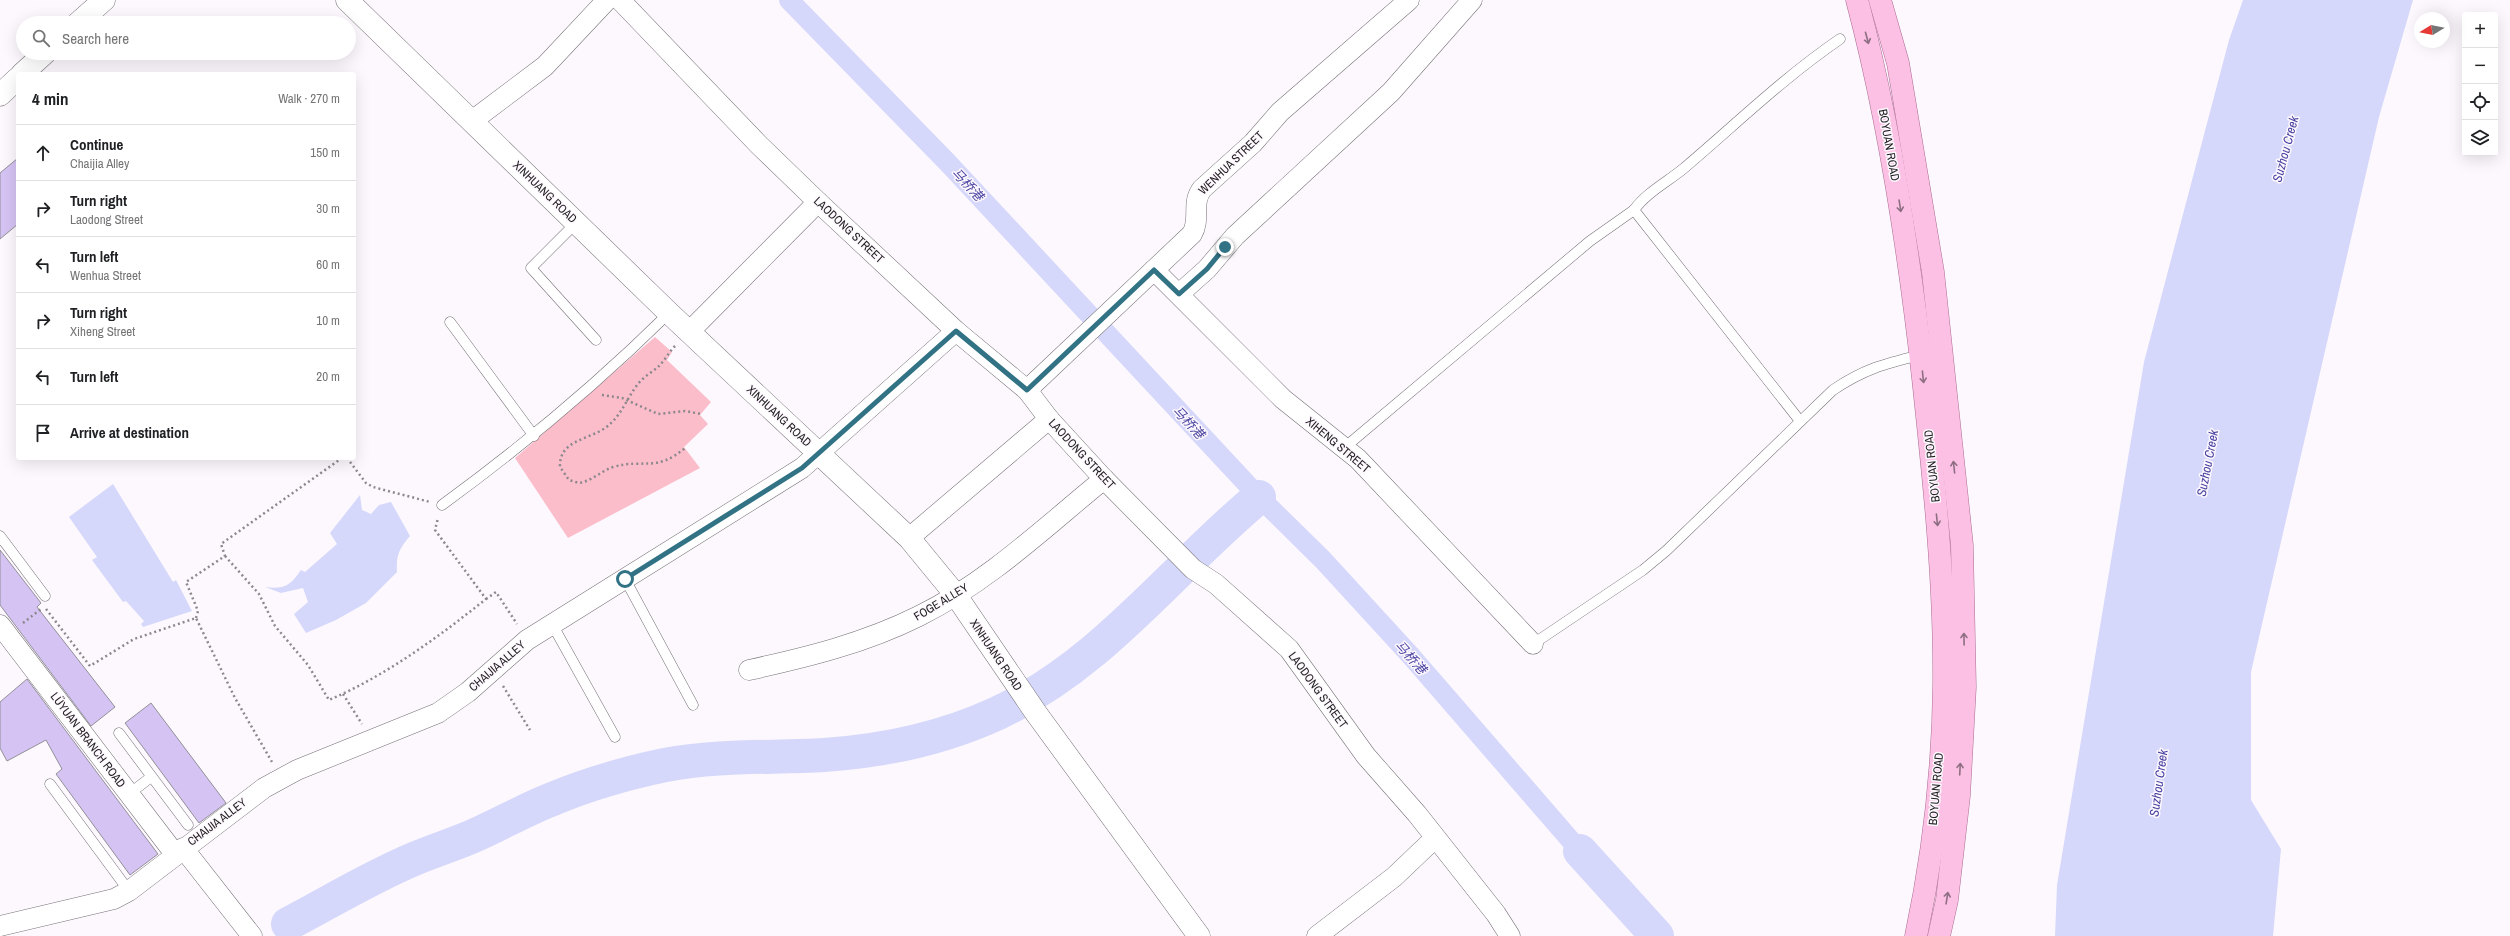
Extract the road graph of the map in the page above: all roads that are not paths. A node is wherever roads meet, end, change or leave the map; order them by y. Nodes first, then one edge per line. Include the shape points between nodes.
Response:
1 (104, 0) edge
2 (347, 0) edge
3 (607, 0) edge
4 (620, 0) edge
5 (1409, 0) edge
6 (1472, 0) edge
7 (1857, 0) edge
8 (1880, 0) edge
9 (86, 16) edge
10 (1840, 40) dead end
11 (37, 60) edge
12 (24, 72) edge
13 (16, 80) edge
14 (0, 94) edge
15 (472, 121) junction
16 (818, 202) junction
17 (1634, 210) junction
18 (576, 223) junction
19 (1154, 270) junction
20 (1179, 294) junction
21 (669, 313) junction
22 (450, 322) dead end
23 (956, 331) junction
24 (689, 332) junction
25 (596, 340) dead end
26 (1920, 355) junction
27 (1027, 390) junction
28 (1049, 419) junction
29 (1800, 421) junction
30 (534, 436) junction
31 (1344, 448) junction
32 (820, 454) junction
33 (1104, 479) junction
34 (442, 505) road end
35 (0, 536) edge
36 (909, 538) junction
37 (625, 579) junction
38 (955, 594) junction
39 (46, 596) dead end
40 (552, 624) junction
41 (4, 630) edge
42 (1533, 644) joint
43 (749, 670) dead end
44 (693, 704) dead end
45 (119, 733) dead end
46 (615, 737) dead end
47 (152, 777) junction
48 (50, 784) dead end
49 (130, 794) junction
50 (188, 825) dead end
51 (1435, 838) junction
52 (179, 851) junction
53 (129, 891) junction
54 (0, 926) edge
55 (252, 936) edge
56 (1199, 936) edge
57 (1317, 936) edge
58 (1510, 936) edge
59 (1916, 936) edge
60 (1939, 936) edge

1 - 9 street
2 - 15 street, XINHUANG ROAD
3 - 15 street via 545,66
4 - 16 street, LAODONG STREET via 759,145
5 - 19 street, WENHUA STREET via 1280,112 1253,143 1202,189 1195,203 1196,227 1192,234
6 - 20 street via 1391,92 1235,236 1207,269
7 -> 26 main road, BOYUAN ROAD via 1876,70 1911,275
60 -> 8 main road, BOYUAN ROAD via 1947,900 1959,796 1965,687 1962,545 1933,272 1898,63
10 - 17 lane via 1814,57 1748,110
11 - 12 street
13 - 14 street
15 - 18 street, XINHUANG ROAD
16 - 23 street, LAODONG STREET
16 - 24 street
17 - 29 lane
17 - 31 lane via 1590,241
18 - 21 street, XINHUANG ROAD
18 - 25 lane via 531,268
19 - 20 street, XIHENG STREET
19 - 27 street, WENHUA STREET
20 - 31 street, XIHENG STREET via 1283,399
21 - 24 street, XINHUANG ROAD
21 - 30 lane
22 - 30 lane
23 - 27 street, LAODONG STREET
23 - 32 street, CHAIJIA ALLEY
24 - 32 street, XINHUANG ROAD
26 - 29 lane via 1873,367 1853,376 1833,390
26 -> 59 main road, BOYUAN ROAD via 1940,547 1944,687 1937,792 1925,895
27 - 28 street, LAODONG STREET
28 - 33 street, LAODONG STREET
28 - 36 street
29 - 42 lane via 1666,551 1643,570
30 - 34 lane
31 - 42 street, XIHENG STREET via 1373,474
32 - 36 street, XINHUANG ROAD
32 - 37 street, CHAIJIA ALLEY via 774,487
33 - 38 street, FOGE ALLEY via 1030,541
33 - 51 street, LAODONG STREET via 1187,563 1216,584 1289,649 1366,756
35 - 39 lane
36 - 38 street, XINHUANG ROAD
37 - 40 street, CHAIJIA ALLEY
37 - 44 lane
38 - 43 street, FOGE ALLEY via 921,615 863,640 803,658
38 - 56 street, XINHUANG ROAD via 1036,713
40 - 46 lane
40 - 52 street, CHAIJIA ALLEY via 527,640 468,692 438,713 281,778
41 - 49 street, LÜYUAN BRANCH ROAD
45 - 47 lane
47 - 49 lane
47 - 50 lane
48 - 53 lane
49 - 52 street, LÜYUAN BRANCH ROAD
51 - 57 street via 1394,877
51 - 58 street, LAODONG STREET via 1493,910
52 - 53 street, CHAIJIA ALLEY
52 - 55 street, LÜYUAN BRANCH ROAD
53 - 54 street, CHAIJIA ALLEY via 100,903

